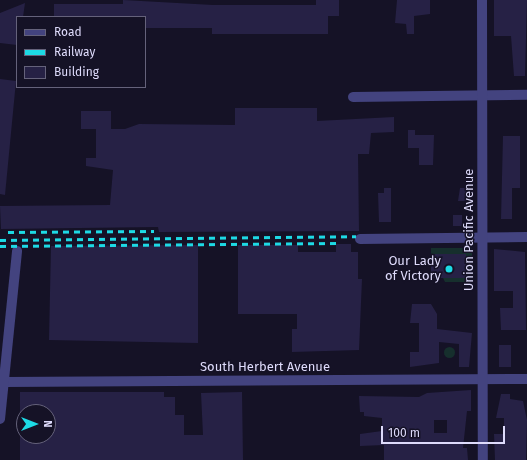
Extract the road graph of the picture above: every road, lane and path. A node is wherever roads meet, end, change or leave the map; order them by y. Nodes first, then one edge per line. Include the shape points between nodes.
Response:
1 (482, 0) edge
2 (482, 95) junction
3 (527, 95) edge
4 (353, 97) dead end
5 (482, 236) junction
6 (527, 237) edge
7 (360, 239) dead end
8 (17, 251) dead end
9 (483, 377) junction
10 (527, 379) edge
11 (4, 382) junction
12 (0, 419) edge
13 (483, 460) edge

1 - 2 street, Union Pacific Avenue
2 - 3 street
2 - 4 street
2 - 5 street, Union Pacific Avenue
5 - 6 street
5 - 7 street
5 - 9 street, Union Pacific Avenue
8 - 11 street
9 - 10 street, South Herbert Avenue
9 - 11 street, South Herbert Avenue
9 - 13 street, Union Pacific Avenue
11 - 12 street

